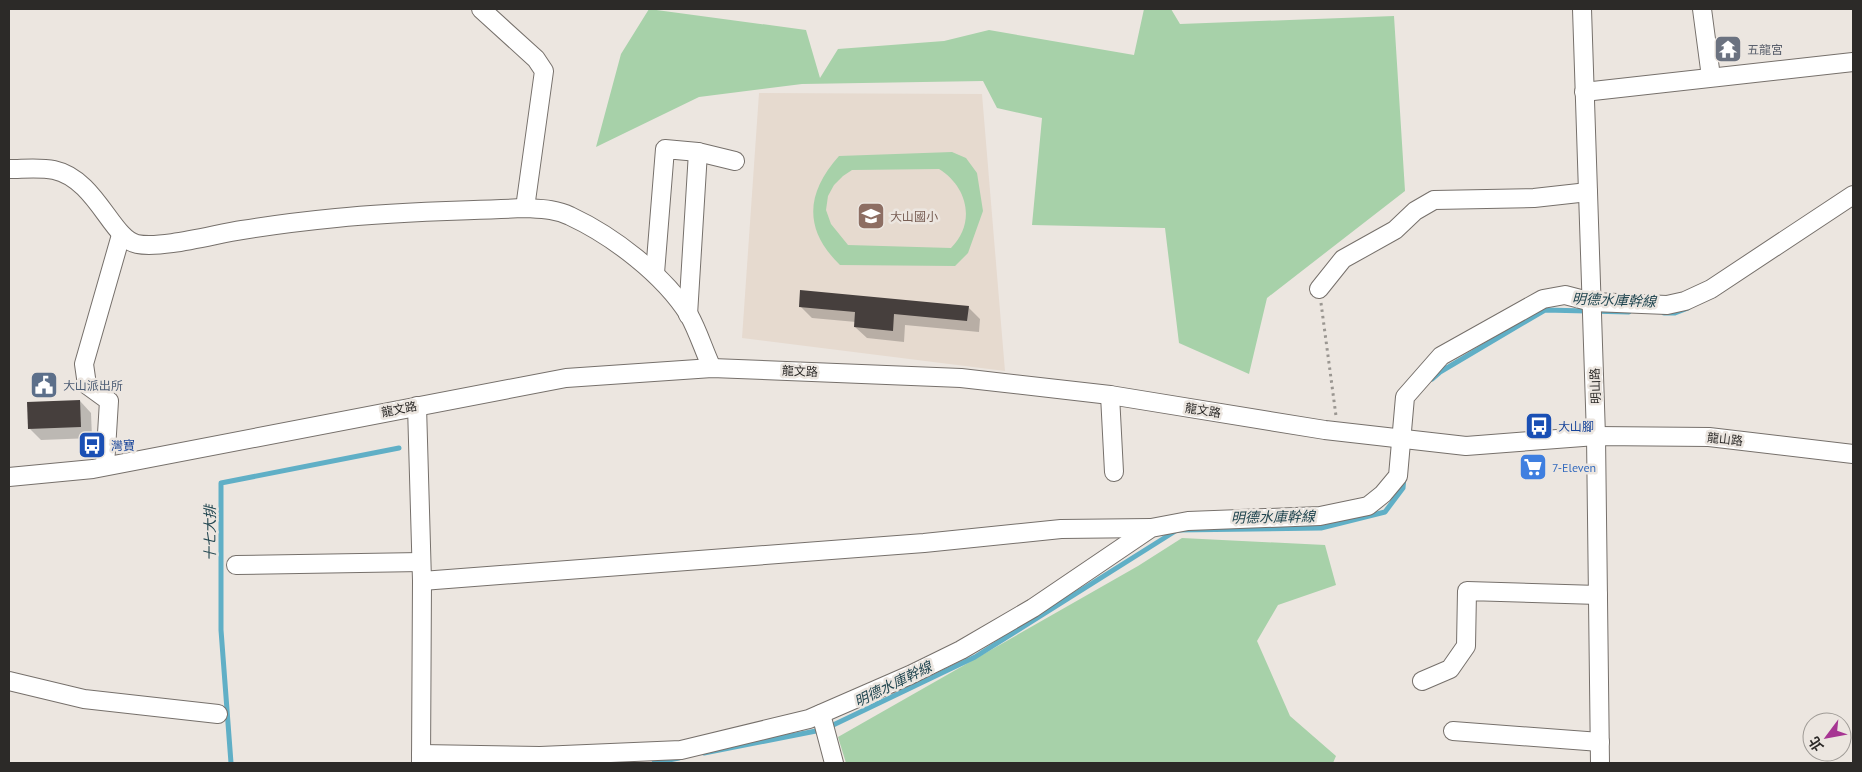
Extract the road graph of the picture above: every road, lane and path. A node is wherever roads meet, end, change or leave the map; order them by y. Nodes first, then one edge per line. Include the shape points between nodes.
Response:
1 (481, 9) edge
2 (1582, 9) edge
3 (1702, 9) edge
4 (1853, 62) edge
5 (1711, 77) junction
6 (1584, 92) junction
7 (698, 152) junction
8 (735, 161) dead end
9 (9, 169) edge
10 (1588, 192) junction
11 (1853, 195) edge
12 (525, 208) junction
13 (121, 235) junction
14 (655, 273) junction
15 (1319, 289) joint
16 (1592, 308) junction
17 (688, 315) junction
18 (712, 368) junction
19 (1110, 395) junction
20 (417, 406) junction
21 (1338, 432) junction
22 (1596, 436) junction
23 (1406, 440) junction
24 (1853, 454) edge
25 (105, 466) junction
26 (1114, 472) dead end
27 (9, 477) edge
28 (1151, 528) junction
29 (421, 562) junction
30 (236, 565) dead end
31 (422, 581) junction
32 (1598, 595) junction
33 (9, 681) edge
34 (1422, 681) dead end
35 (218, 714) dead end
36 (824, 724) junction
37 (1453, 731) dead end
38 (1600, 742) junction
39 (421, 758) edge
40 (834, 763) edge
41 (1600, 763) edge

1 - 12 street via 536,59 544,71
2 - 6 street, 明山路
3 - 5 street
4 - 5 street
5 - 6 street
6 - 10 street, 明山路
7 - 8 street
7 - 14 street via 665,149
7 - 17 street
9 - 13 street via 55,170 76,181 93,194
10 - 15 street via 1534,198 1434,200 1415,211 1395,230 1342,259
10 - 16 street, 明山路
11 - 16 street via 1710,289 1685,301 1668,305
12 - 13 street via 338,217 159,243 136,244
12 - 14 street via 551,210 570,216 614,242
13 - 25 street via 84,364 87,384 109,401
14 - 17 street
15 - 21 path
16 - 22 street, 明山路
16 - 23 street via 1564,295 1542,299 1441,356 1405,397
17 - 18 street
18 - 19 street, 龍文路 via 961,378
18 - 20 street, 龍文路 via 566,378
19 - 21 street, 龍文路
19 - 26 street
20 - 25 street, 龍文路
20 - 29 street
21 - 23 street, 龍文路
22 - 23 street, 龍文路 via 1466,446
22 - 24 street, 龍山路 via 1709,437
22 - 32 street, 明山路
23 - 28 street via 1398,476 1368,506 1320,516 1188,521
25 - 27 street, 龍文路
28 - 31 street via 1060,529 924,543
28 - 36 street via 1033,608
29 - 30 street
29 - 31 street
31 - 39 street
32 - 34 street via 1467,591 1466,646 1450,669
32 - 38 street, 明山路
33 - 35 street via 84,699
36 - 39 street via 809,719 681,750
36 - 40 street
37 - 38 street
38 - 41 street, 明山路

